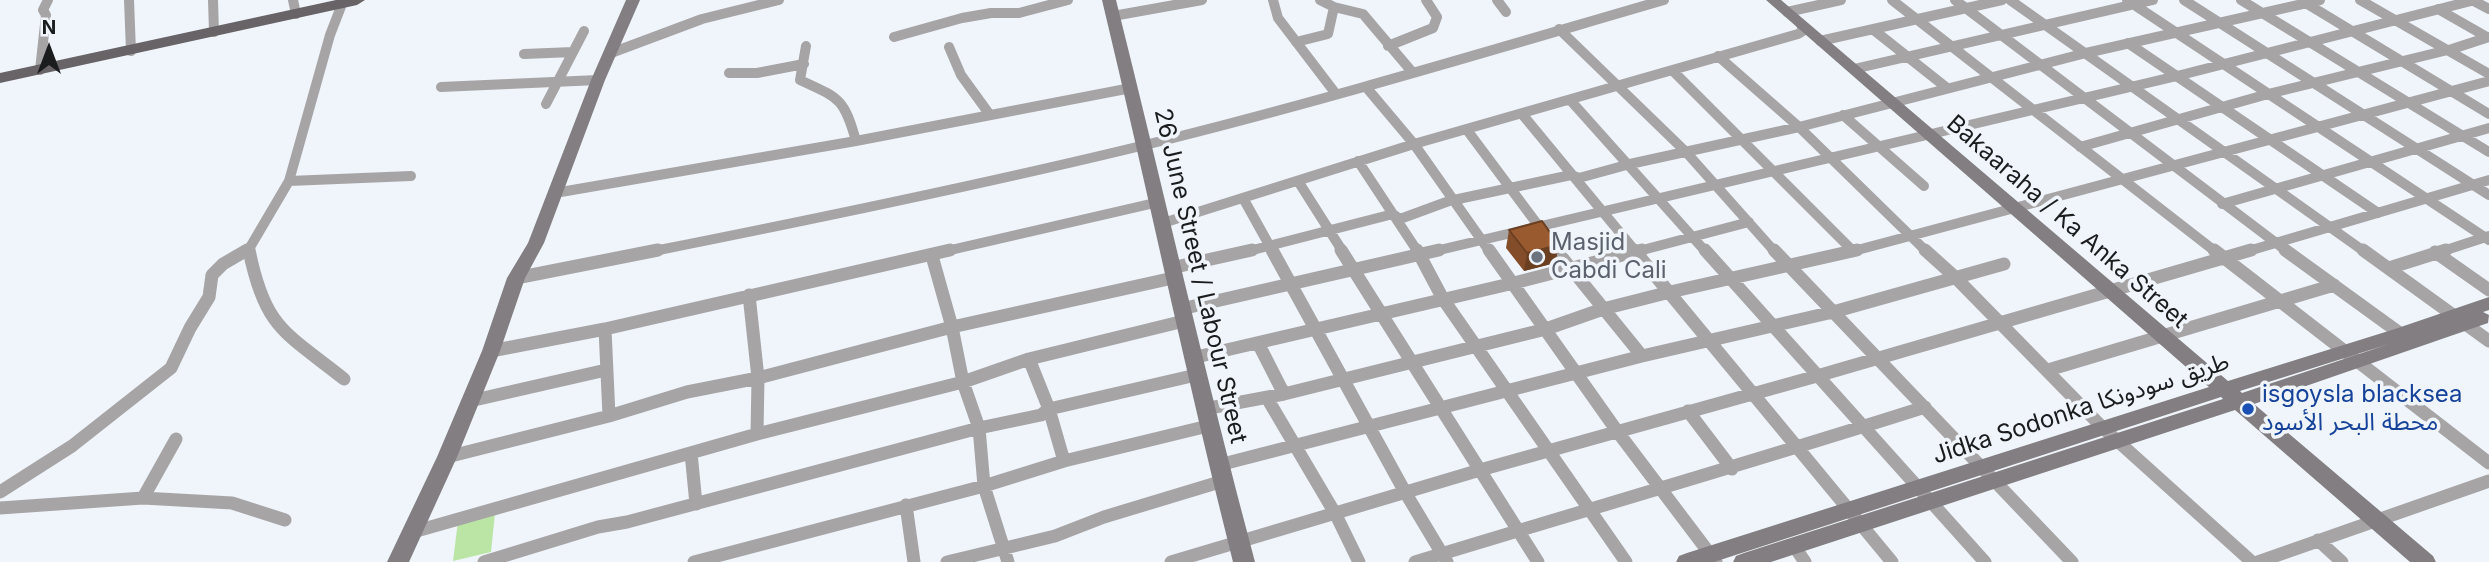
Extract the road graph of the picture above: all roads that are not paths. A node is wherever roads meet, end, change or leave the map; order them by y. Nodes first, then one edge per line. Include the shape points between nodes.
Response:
1 (48, 0) edge
2 (128, 0) edge
3 (213, 0) edge
4 (633, 0) edge
5 (727, 0) edge
6 (779, 0) edge
7 (1068, 0) edge
8 (1202, 0) edge
9 (1273, 0) edge
10 (1320, 0) edge
11 (1426, 0) edge
12 (1497, 0) edge
13 (1664, 0) edge
14 (1841, 0) edge
15 (1892, 0) edge
16 (1955, 0) edge
17 (2002, 0) edge
18 (2010, 0) edge
19 (2152, 0) edge
20 (2184, 0) edge
21 (2242, 0) edge
22 (2320, 0) edge
23 (2360, 0) edge
24 (2473, 0) edge
25 (349, 2) edge
26 (2130, 2) edge
27 (2304, 2) edge
28 (1780, 6) edge
29 (295, 7) edge
30 (1334, 7) junction
31 (1111, 8) edge
32 (1965, 8) junction
33 (2438, 9) junction
34 (2489, 9) edge
35 (1506, 12) dead end
36 (2260, 12) junction
37 (727, 13) junction
38 (1917, 19) junction
39 (2396, 20) junction
40 (2218, 23) junction
41 (1801, 24) junction
42 (2045, 24) junction
43 (1559, 29) junction
44 (584, 31) dead end
45 (1875, 31) junction
46 (214, 32) junction
47 (2176, 32) junction
48 (2351, 32) junction
49 (2002, 35) junction
50 (894, 37) dead end
51 (2488, 37) edge
52 (1820, 41) junction
53 (1296, 42) junction
54 (2310, 42) junction
55 (2128, 43) junction
56 (807, 46) dead end
57 (1388, 46) junction
58 (1953, 46) junction
59 (949, 47) dead end
60 (2445, 49) junction
61 (131, 51) junction
62 (573, 52) junction
63 (2267, 52) junction
64 (611, 53) junction
65 (2086, 53) junction
66 (524, 54) dead end
67 (1718, 56) junction
68 (1908, 57) junction
69 (2401, 60) junction
70 (2221, 63) junction
71 (804, 64) junction
72 (2042, 65) junction
73 (1854, 69) junction
74 (40, 70) junction
75 (1673, 71) junction
76 (2358, 72) junction
77 (729, 73) dead end
78 (1413, 73) junction
79 (2489, 74) edge
80 (2177, 76) junction
81 (1991, 77) junction
82 (0, 78) edge
83 (598, 80) junction
84 (2489, 81) edge
85 (557, 83) junction
86 (2315, 83) junction
87 (1620, 86) junction
88 (2132, 86) junction
89 (441, 87) dead end
90 (1366, 87) junction
91 (1131, 88) junction
92 (1947, 88) junction
93 (2452, 91) junction
94 (1336, 94) junction
95 (2268, 94) junction
96 (2085, 97) junction
97 (1571, 101) junction
98 (1892, 103) junction
99 (2409, 103) junction
100 (546, 104) dead end
101 (2225, 108) junction
102 (2031, 110) junction
103 (1522, 114) junction
104 (2489, 114) edge
105 (990, 115) junction
106 (1843, 115) junction
107 (2366, 115) junction
108 (2180, 120) junction
109 (1799, 127) junction
110 (2319, 127) junction
111 (2489, 128) edge
112 (1467, 130) junction
113 (1927, 135) junction
114 (2132, 135) junction
115 (2462, 135) junction
116 (2270, 138) junction
117 (856, 141) junction
118 (1742, 141) junction
119 (1414, 144) junction
120 (1145, 145) junction
121 (1881, 147) junction
122 (2080, 147) junction
123 (2417, 149) junction
124 (2225, 150) junction
125 (1686, 152) junction
126 (2489, 152) edge
127 (1830, 159) junction
128 (1358, 161) junction
129 (2372, 162) junction
130 (1630, 164) junction
131 (2173, 166) junction
132 (1772, 173) junction
133 (1571, 175) junction
134 (2322, 175) junction
135 (411, 176) dead end
136 (2122, 180) junction
137 (2489, 180) edge
138 (289, 181) junction
139 (1298, 181) junction
140 (2473, 185) junction
141 (1718, 186) junction
142 (1924, 186) dead end
143 (1510, 188) junction
144 (2276, 188) junction
145 (555, 193) junction
146 (2489, 195) edge
147 (1243, 198) junction
148 (1454, 199) junction
149 (1662, 200) junction
150 (2429, 200) junction
151 (1159, 202) junction
152 (2222, 204) junction
153 (2012, 208) junction
154 (1603, 211) junction
155 (2378, 213) junction
156 (1393, 214) junction
157 (1749, 222) junction
158 (1163, 223) junction
159 (1537, 226) junction
160 (2331, 227) junction
161 (1328, 231) junction
162 (1908, 235) junction
163 (1695, 237) junction
164 (1482, 238) junction
165 (2488, 238) edge
166 (2277, 243) junction
167 (1270, 246) junction
168 (250, 249) junction
169 (1635, 250) junction
170 (1853, 251) junction
171 (2435, 252) junction
172 (1419, 253) junction
173 (932, 256) junction
174 (2222, 257) junction
175 (2004, 264) dead end
176 (1787, 265) junction
177 (1572, 268) junction
178 (2389, 268) junction
179 (1354, 269) junction
180 (1172, 273) junction
181 (1955, 277) junction
182 (516, 278) junction
183 (1731, 279) junction
184 (1514, 283) junction
185 (1290, 284) junction
186 (2334, 285) junction
187 (2109, 290) junction
188 (2489, 290) edge
189 (1670, 292) junction
190 (749, 295) junction
191 (1443, 299) junction
192 (2282, 301) junction
193 (2489, 303) edge
194 (1604, 309) junction
195 (1833, 312) junction
196 (1382, 313) junction
197 (1182, 315) junction
198 (2489, 315) edge
199 (2459, 319) junction
200 (1998, 322) junction
201 (1775, 326) junction
202 (952, 327) junction
203 (606, 329) junction
204 (1546, 329) junction
205 (1315, 330) junction
206 (2401, 334) junction
207 (2162, 337) junction
208 (2489, 341) edge
209 (1711, 342) junction
210 (1258, 343) junction
211 (1476, 344) junction
212 (491, 351) junction
213 (1642, 356) junction
214 (2352, 356) junction
215 (1876, 357) junction
216 (1029, 359) junction
217 (1410, 361) junction
218 (1194, 367) junction
219 (606, 370) junction
220 (2048, 370) junction
221 (1577, 373) junction
222 (1817, 376) junction
223 (758, 378) junction
224 (1341, 378) junction
225 (344, 379) dead end
226 (963, 382) junction
227 (1508, 392) junction
228 (1753, 393) junction
229 (1284, 394) junction
230 (2232, 395) junction
231 (1267, 398) junction
232 (470, 401) junction
233 (1925, 407) junction
234 (1441, 408) junction
235 (1049, 409) junction
236 (1688, 411) junction
237 (609, 416) junction
238 (1206, 418) junction
239 (1864, 426) junction
240 (1371, 427) junction
241 (979, 428) junction
242 (1617, 431) junction
243 (757, 434) junction
244 (2109, 434) junction
245 (176, 439) dead end
246 (1294, 446) junction
247 (1796, 447) junction
248 (1546, 452) junction
249 (691, 453) junction
250 (447, 457) junction
251 (1064, 461) junction
252 (2489, 463) edge
253 (1732, 469) junction
254 (1480, 470) junction
255 (1221, 473) junction
256 (1989, 473) junction
257 (2489, 481) edge
258 (984, 486) junction
259 (1659, 488) junction
260 (0, 492) edge
261 (1405, 492) junction
262 (1927, 495) junction
263 (142, 498) junction
264 (696, 504) junction
265 (906, 505) junction
266 (0, 508) edge
267 (1588, 509) junction
268 (1336, 515) junction
269 (1855, 518) junction
270 (2375, 519) junction
271 (285, 520) dead end
272 (1519, 530) junction
273 (413, 532) junction
274 (2318, 540) junction
275 (1240, 542) junction
276 (1800, 554) edge
277 (1006, 556) edge
278 (1444, 557) edge
279 (1714, 558) edge
280 (398, 562) edge
281 (484, 562) edge
282 (694, 562) edge
283 (914, 562) edge
284 (947, 562) edge
285 (1171, 562) edge
286 (1244, 562) edge
287 (1359, 562) edge
288 (1415, 562) edge
289 (1538, 562) edge
290 (1626, 562) edge
291 (1687, 562) edge
292 (1744, 562) edge
293 (1892, 562) edge
294 (1985, 562) edge
295 (2072, 562) edge
296 (2252, 562) edge
297 (2258, 562) edge
298 (2342, 562) edge
299 (2425, 562) edge

1 - 74 street via 43,10
2 - 61 street
3 - 46 street
4 - 64 street
5 - 37 street
6 - 37 street
7 - 50 street via 1019,13 970,16
8 - 31 street
9 - 53 street via 1278,19
10 - 30 street
11 - 57 street via 1437,17 1433,28
12 - 35 street
13 - 43 street
14 - 28 street
15 - 38 street
16 - 32 street
17 - 32 street
18 - 42 street
19 - 26 street
20 - 40 street
21 - 36 street
22 - 27 street
23 - 39 street
24 - 33 street
24 - 34 street
25 - 29 main road
25 - 138 street via 322,60
26 - 42 street
26 - 47 street
27 - 36 street
27 - 48 street
28 - 41 street, Bakaaraha / Ka Anka Street
29 - 46 main road
30 - 53 street via 1328,34
30 - 57 street via 1363,14
31 - 91 street, 26 June Street / Labour Street
32 - 38 street
32 - 49 street
33 - 39 street
33 - 51 street
36 - 40 street
36 - 54 street
37 - 64 street
38 - 45 street
38 - 58 street
39 - 48 street
39 - 60 street
40 - 47 street
40 - 63 street
41 - 52 street, Bakaaraha / Ka Anka Street
41 - 67 street via 1803,31 1798,34
42 - 49 street
42 - 65 street
43 - 78 street
43 - 87 street
44 - 62 street
45 - 52 street
45 - 68 street
46 - 61 main road
47 - 55 street
47 - 70 street
48 - 54 street
48 - 69 street
49 - 58 street
49 - 72 street
51 - 60 street
52 - 73 street, Bakaaraha / Ka Anka Street
53 - 94 street
54 - 63 street
54 - 76 street
55 - 65 street
55 - 80 street
56 - 71 street
57 - 78 street
58 - 68 street
58 - 81 street
59 - 105 street via 961,75
60 - 69 street
60 - 79 street
61 - 74 main road
62 - 66 street
62 - 85 street
63 - 70 street
63 - 86 street
64 - 83 street
65 - 72 street
65 - 88 street
67 - 75 street
67 - 109 street
68 - 73 street
68 - 92 street
69 - 76 street
69 - 93 street
70 - 80 street
70 - 95 street
71 - 77 street
71 - 117 street via 800,80 839,97 849,113
72 - 81 street
72 - 96 street
73 - 98 street, Bakaaraha / Ka Anka Street
74 - 82 main road
75 - 87 street
75 - 118 street
76 - 86 street
76 - 99 street
78 - 90 street
80 - 88 street
80 - 101 street
81 - 92 street
81 - 102 street
83 - 85 street
83 - 145 street
84 - 93 street
85 - 89 street
85 - 100 street
86 - 95 street
86 - 107 street
87 - 97 street
87 - 125 street
88 - 96 street
88 - 108 street
90 - 94 street
90 - 119 street
91 - 105 street
91 - 120 street, 26 June Street / Labour Street
92 - 98 street
93 - 99 street
93 - 104 street
94 - 120 street
95 - 101 street
95 - 110 street
96 - 102 street
96 - 114 street
97 - 103 street
97 - 130 street
98 - 106 street
98 - 113 street, Bakaaraha / Ka Anka Street
99 - 107 street
99 - 115 street
101 - 108 street
101 - 116 street
102 - 113 street
102 - 122 street
103 - 112 street
103 - 133 street
105 - 117 street
106 - 109 street
106 - 121 street
107 - 110 street
107 - 123 street
108 - 114 street
108 - 124 street
109 - 118 street
109 - 127 street
110 - 116 street
110 - 129 street
111 - 115 street
112 - 119 street
112 - 143 street
113 - 121 street
113 - 153 street, Bakaaraha / Ka Anka Street
114 - 122 street
114 - 131 street
115 - 123 street
115 - 126 street
116 - 124 street
116 - 134 street
117 - 145 street
118 - 125 street
118 - 132 street
119 - 128 street
119 - 148 street
120 - 151 street, 26 June Street / Labour Street
120 - 182 street via 850,212
121 - 127 street
121 - 142 street
122 - 136 street
123 - 129 street
123 - 140 street
124 - 131 street
124 - 144 street
125 - 130 street
125 - 141 street
127 - 132 street
127 - 162 street
128 - 139 street
128 - 156 street
129 - 134 street
129 - 150 street
130 - 133 street via 1579,178
130 - 149 street
131 - 136 street
131 - 152 street
132 - 141 street
132 - 170 street
133 - 143 street
133 - 154 street
134 - 144 street
134 - 155 street
135 - 138 street
136 - 153 street
136 - 174 street
137 - 140 street
138 - 168 street
139 - 147 street
139 - 161 street
140 - 146 street
140 - 150 street
141 - 149 street
141 - 157 street
143 - 148 street
143 - 159 street
144 - 152 street
144 - 160 street
145 - 182 street via 536,243
147 - 158 street
147 - 167 street
148 - 156 street via 1423,214 1400,219
148 - 164 street
149 - 154 street
149 - 163 street
150 - 155 street
150 - 165 street
151 - 158 street, 26 June Street / Labour Street
151 - 173 street
152 - 166 street
153 - 162 street
153 - 187 street, Bakaaraha / Ka Anka Street
154 - 159 street
154 - 169 street
155 - 160 street
156 - 161 street
156 - 172 street
157 - 163 street
157 - 176 street
158 - 180 street, 26 June Street / Labour Street
159 - 164 street
159 - 177 street
160 - 166 street
160 - 178 street
161 - 167 street
161 - 179 street
162 - 170 street
162 - 181 street
163 - 169 street
163 - 183 street
164 - 172 street
164 - 184 street
165 - 171 street
166 - 174 street
166 - 186 street
167 - 180 street
167 - 185 street
168 - 225 street via 268,313
168 - 260 street via 212,275 209,297 164,375 72,446
169 - 177 street
169 - 189 street
170 - 176 street
171 - 178 street
171 - 188 street
172 - 179 street
172 - 191 street
173 - 190 street
173 - 202 street
174 - 187 street
174 - 192 street
175 - 181 street
176 - 183 street
176 - 195 street
177 - 184 street
177 - 194 street
178 - 199 street
179 - 185 street
179 - 196 street
180 - 197 street, 26 June Street / Labour Street
180 - 202 street
181 - 195 street
181 - 200 street
182 - 212 street
183 - 189 street
183 - 201 street
184 - 191 street
184 - 204 street
185 - 197 street
185 - 205 street
186 - 192 street
186 - 206 street
187 - 200 street
187 - 207 street, Bakaaraha / Ka Anka Street
189 - 194 street
189 - 209 street
190 - 203 street
190 - 223 street
191 - 196 street
191 - 211 street
192 - 207 street
192 - 214 street
193 - 199 street, Jidka Sodonka طريق سودونكا
194 - 204 street
194 - 213 street
195 - 201 street
195 - 215 street
196 - 205 street
196 - 217 street
197 - 216 street
197 - 218 street, 26 June Street / Labour Street
198 - 199 street, Jidka Sodonka طريق سودونكا
199 - 206 street, Jidka Sodonka طريق سودونكا
199 - 208 street
199 - 214 street, Jidka Sodonka طريق سودونكا
200 - 215 street
200 - 220 street
201 - 209 street
201 - 222 street
202 - 223 street
202 - 226 street
203 - 212 street
203 - 219 street
204 - 211 street
204 - 221 street
205 - 210 street
205 - 224 street
206 - 214 street, Jidka Sodonka طريق سودونكا
207 - 220 street
207 - 230 street, Bakaaraha / Ka Anka Street
209 - 213 street
209 - 228 street
210 - 218 street
210 - 229 street
211 - 217 street
211 - 227 street
212 - 232 street
213 - 221 street
214 - 230 street, Jidka Sodonka طريق سودونكا
214 - 252 street
215 - 222 street
215 - 233 street
216 - 226 street
216 - 235 street
217 - 224 street
217 - 234 street
218 - 235 street
218 - 238 street, 26 June Street / Labour Street
219 - 232 street
219 - 237 street
220 - 244 street
221 - 227 street
221 - 242 street
222 - 228 street
222 - 239 street
223 - 237 street via 687,392
223 - 243 street
224 - 229 street
224 - 240 street
226 - 241 street
226 - 243 street
227 - 234 street
227 - 248 street
228 - 236 street
228 - 247 street
229 - 231 street
230 - 244 street, Jidka Sodonka طريق سودونكا
230 - 270 street, Bakaaraha / Ka Anka Street
231 - 238 street
231 - 246 street
232 - 250 street
233 - 239 street
233 - 256 street
234 - 240 street
234 - 254 street
235 - 241 street via 1041,415
235 - 251 street
236 - 242 street
236 - 253 street
237 - 250 street
238 - 251 street
238 - 255 street, 26 June Street / Labour Street
239 - 247 street
239 - 262 street
240 - 246 street
240 - 261 street
241 - 258 street
241 - 264 street
242 - 248 street
242 - 259 street
243 - 249 street
244 - 256 street, Jidka Sodonka طريق سودونكا
244 - 296 street
245 - 263 street
246 - 255 street
246 - 268 street
247 - 253 street
247 - 269 street
248 - 254 street
248 - 267 street
249 - 264 street
249 - 273 street
250 - 273 street
251 - 258 street
253 - 259 street
254 - 261 street
254 - 272 street
255 - 275 street, 26 June Street / Labour Street
255 - 277 street
256 - 262 street, Jidka Sodonka طريق سودونكا
256 - 295 street
257 - 270 street
258 - 265 street
258 - 277 street
259 - 267 street
259 - 279 street
261 - 268 street
261 - 278 street
262 - 269 street, Jidka Sodonka طريق سودونكا
262 - 294 street
263 - 266 street
263 - 271 street via 232,503
264 - 281 street via 598,527
265 - 282 street
265 - 283 street
267 - 272 street
267 - 290 street
268 - 275 street
268 - 287 street
269 - 276 street, Jidka Sodonka طريق سودونكا
269 - 279 street, Jidka Sodonka طريق سودونكا
269 - 293 street
270 - 274 street
270 - 299 street, Bakaaraha / Ka Anka Street
272 - 278 street
272 - 289 street
273 - 280 street
274 - 297 street
274 - 298 street
275 - 285 street
275 - 286 street, 26 June Street / Labour Street
276 - 292 street, Jidka Sodonka طريق سودونكا
277 - 284 street
278 - 288 street
279 - 291 street, Jidka Sodonka طريق سودونكا

